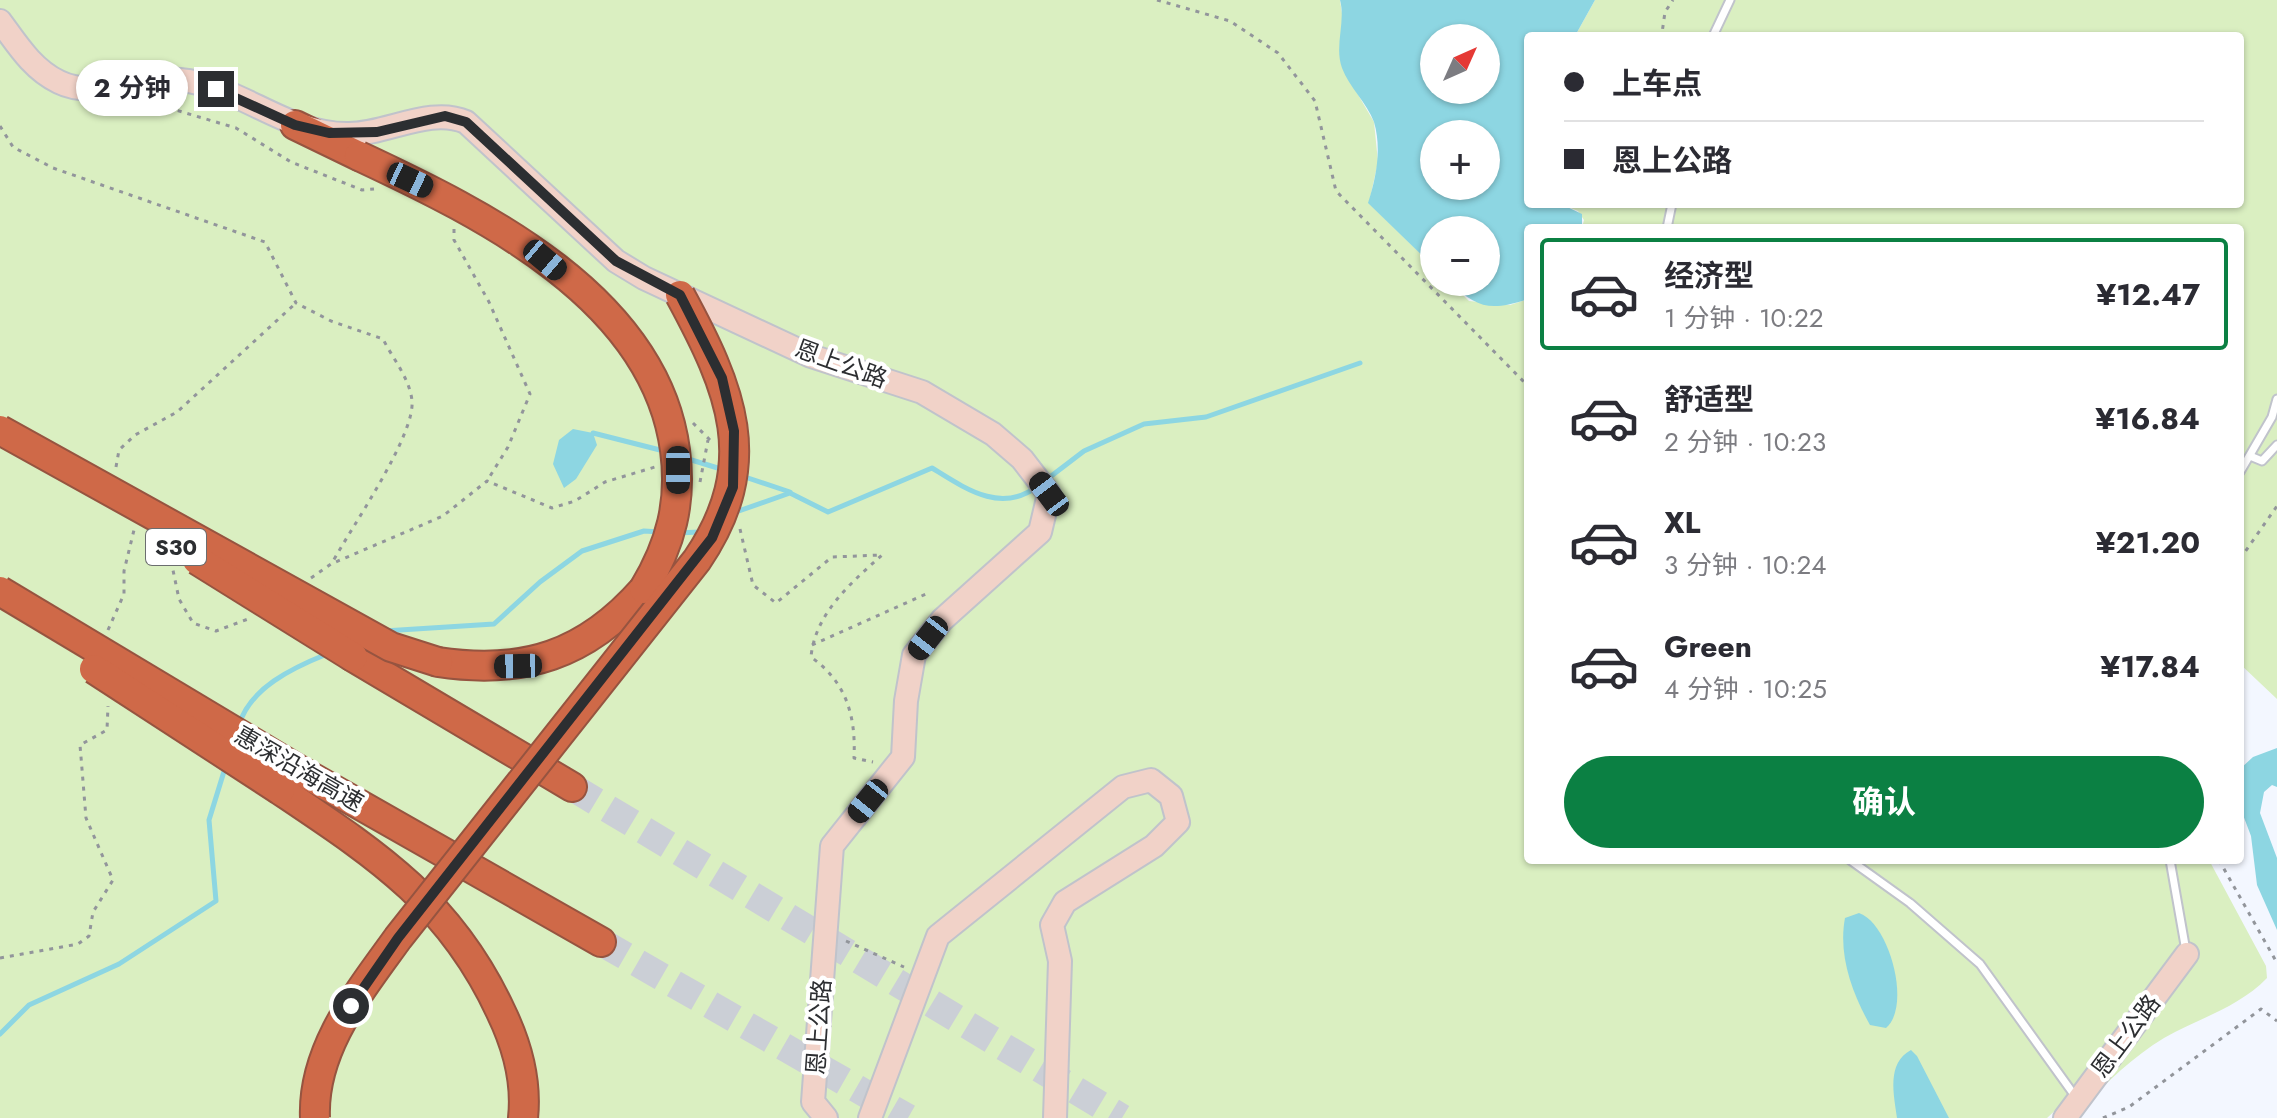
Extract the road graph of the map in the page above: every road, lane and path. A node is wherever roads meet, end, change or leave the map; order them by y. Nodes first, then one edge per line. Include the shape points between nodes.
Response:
1 (1157, 0) edge
2 (1673, 0) edge
3 (1730, 0) edge
4 (0, 21) edge
5 (1662, 32) edge
6 (1715, 32) edge
7 (144, 101) dead end
8 (295, 125) junction
9 (0, 126) edge
10 (385, 188) dead end
11 (454, 224) dead end
12 (680, 295) junction
13 (296, 303) junction
14 (1524, 382) edge
15 (2277, 399) edge
16 (690, 421) dead end
17 (0, 430) edge
18 (0, 437) edge
19 (708, 440) dead end
20 (2277, 445) edge
21 (2250, 456) junction
22 (2244, 466) edge
23 (114, 478) dead end
24 (487, 481) dead end
25 (2277, 506) edge
26 (739, 522) dead end
27 (2244, 553) edge
28 (331, 564) dead end
29 (0, 591) edge
30 (926, 594) dead end
31 (0, 607) edge
32 (812, 645) junction
33 (877, 763) dead end
34 (288, 780) junction
35 (572, 787) tunnel mouth
36 (1856, 864) edge
37 (2171, 864) edge
38 (2222, 864) edge
39 (825, 938) junction
40 (601, 942) tunnel mouth
41 (2187, 954) joint
42 (2277, 963) edge
43 (920, 984) junction
44 (2277, 1021) edge
45 (2072, 1109) edge
46 (315, 1118) edge
47 (523, 1118) edge
48 (826, 1118) edge
49 (870, 1118) edge
50 (1055, 1118) edge
51 (2103, 1118) edge

1 - 14 path via 1230,21 1278,53 1315,101 1336,191
2 - 5 path
3 - 6 lane
4 - 8 street, 恩上公路 via 29,60 61,84 97,88 160,80 197,83
7 - 10 path via 236,128 291,162 362,190
8 - 12 street, 恩上公路 via 344,135 445,116 466,122 616,261
8 - 17 highway, bridge via 457,204 523,244 572,282 637,351 668,413 678,504 661,561 626,610 562,652 518,666 438,662 391,647
9 - 13 path via 13,147 53,168 265,242
11 - 24 path via 454,240 530,394
12 - 39 street, 恩上公路 via 811,356 922,392 993,434 1022,459 1049,494 1040,532 942,620 914,655 903,757 832,846
12 - 46 highway, bridge via 730,404 736,459 724,514 697,560 360,992 327,1051
13 - 23 path via 177,412 119,450
13 - 28 path via 383,339 408,383 412,404 394,459
15 - 21 lane
16 - 19 path
18 - 35 highway, S30, bridge
20 - 21 lane via 2262,461
21 - 22 lane
25 - 27 path
26 - 32 path via 753,585 776,603 832,557 882,555 837,596
29 - 34 highway, 惠深沿海高速, bridge
30 - 32 path
31 - 34 highway, bridge
32 - 33 path via 811,657 835,674 855,730 854,758
34 - 40 highway, 惠深沿海高速
34 - 47 highway via 452,927 507,1022 520,1061 526,1097
36 - 45 lane via 1980,964
37 - 41 lane
38 - 42 path
39 - 43 path via 853,942 890,958
39 - 48 street, 恩上公路 via 813,1102
41 - 45 street, 恩上公路
43 - 49 street
43 - 50 street via 938,936 1123,787 1151,780 1171,796 1178,822 1154,846 1065,902 1052,925 1060,961
44 - 51 path via 2261,1009 2129,1107

